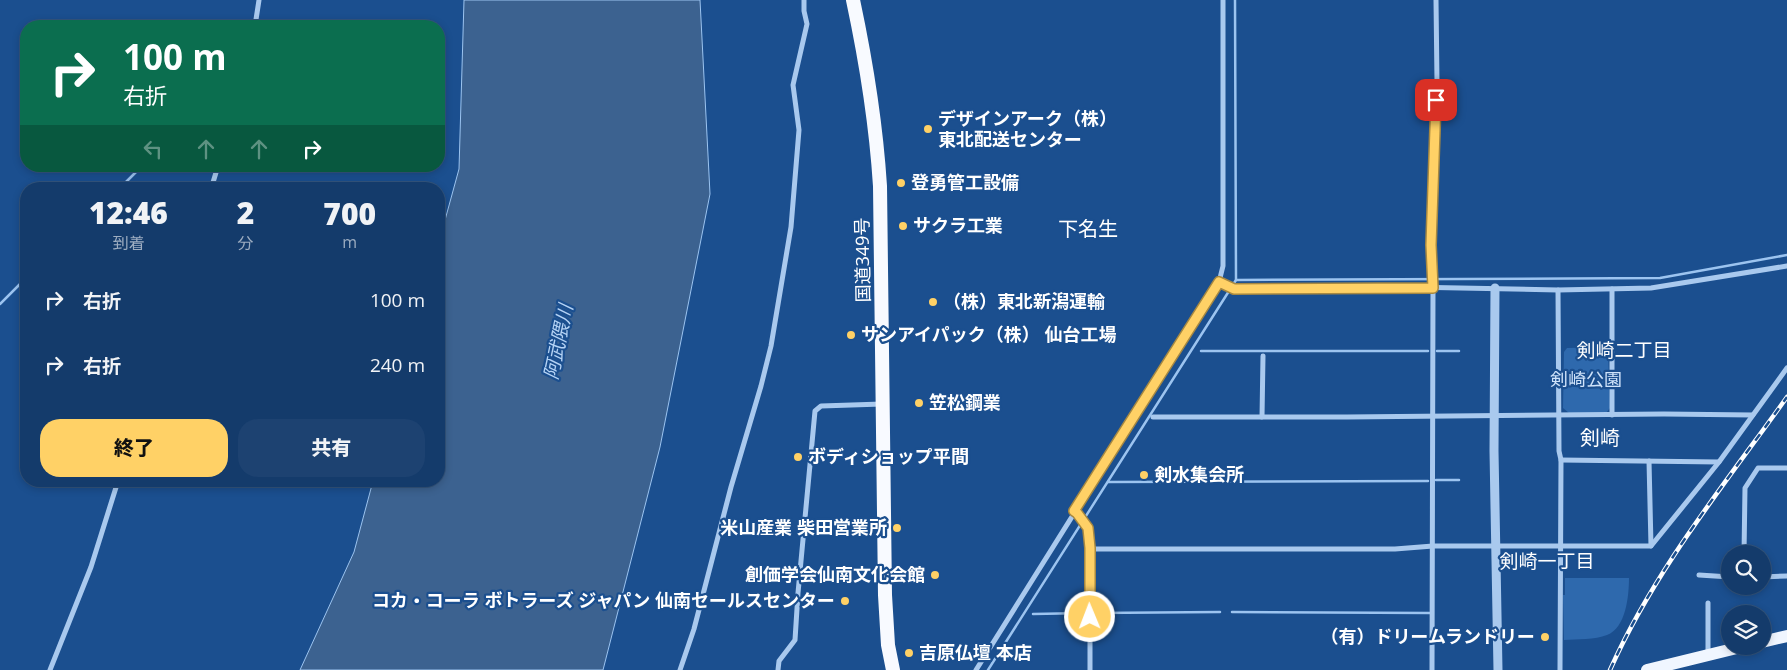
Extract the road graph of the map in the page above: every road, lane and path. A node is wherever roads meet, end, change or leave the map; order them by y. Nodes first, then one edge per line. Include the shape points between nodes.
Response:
1 (258, 0) edge
2 (804, 0) edge
3 (853, 0) edge
4 (1223, 0) edge
5 (1436, 0) edge
6 (256, 20) edge
7 (1787, 266) edge
8 (1222, 283) junction
9 (1432, 286) junction
10 (1495, 288) junction
11 (1612, 289) junction
12 (1558, 290) junction
13 (1263, 356) dead end
14 (1787, 368) edge
15 (883, 404) junction
16 (1612, 415) junction
17 (1753, 415) junction
18 (1432, 416) junction
19 (1494, 416) junction
20 (1559, 416) junction
21 (1153, 417) dead end
22 (1262, 417) junction
23 (1561, 460) junction
24 (1649, 461) junction
25 (1719, 462) junction
26 (1787, 468) edge
27 (116, 487) edge
28 (1076, 512) junction
29 (1744, 545) edge
30 (1433, 546) junction
31 (1496, 546) junction
32 (1651, 546) junction
33 (1559, 547) junction
34 (1090, 548) junction
35 (1699, 575) dead end
36 (1721, 575) edge
37 (1787, 576) edge
38 (1771, 577) edge
39 (1708, 604) dead end
40 (1787, 636) edge
41 (1771, 640) edge
42 (1721, 652) edge
43 (1708, 656) junction
44 (50, 670) edge
45 (680, 670) edge
46 (778, 670) edge
47 (893, 670) edge
48 (976, 670) edge
49 (1090, 670) edge
50 (1432, 670) edge
51 (1498, 670) edge
52 (1560, 670) edge
53 (1647, 670) edge

1 - 6 street
2 - 45 street via 808,24 793,85 799,130 791,227 771,346
3 - 15 highway, 国道349号 via 870,86 878,156
4 - 8 street
5 - 9 street
7 - 11 street via 1658,288
8 - 9 street via 1234,289
8 - 28 street
9 - 10 street
9 - 18 street
10 - 12 street
10 - 19 street
11 - 12 street
11 - 16 street
12 - 20 street
13 - 22 street
14 - 17 street
15 - 46 street via 821,406 815,411 795,640 779,661
15 - 47 highway, 国道349号 via 886,626
16 - 17 street
16 - 20 street
17 - 25 street
18 - 19 street
18 - 22 street
18 - 30 street
19 - 20 street
19 - 31 street
20 - 23 street
21 - 22 street
23 - 24 street
23 - 33 street
24 - 25 street
24 - 32 street
25 - 32 street
26 - 29 street via 1758,468 1745,488
27 - 44 street via 90,567
28 - 34 street via 1088,528
28 - 48 street
30 - 31 street
30 - 34 street via 1389,549
30 - 50 street
31 - 33 street
31 - 51 street
32 - 33 street
33 - 52 street
34 - 49 street
35 - 36 street
37 - 38 street
39 - 43 street
40 - 41 main road
42 - 43 main road
43 - 53 main road

